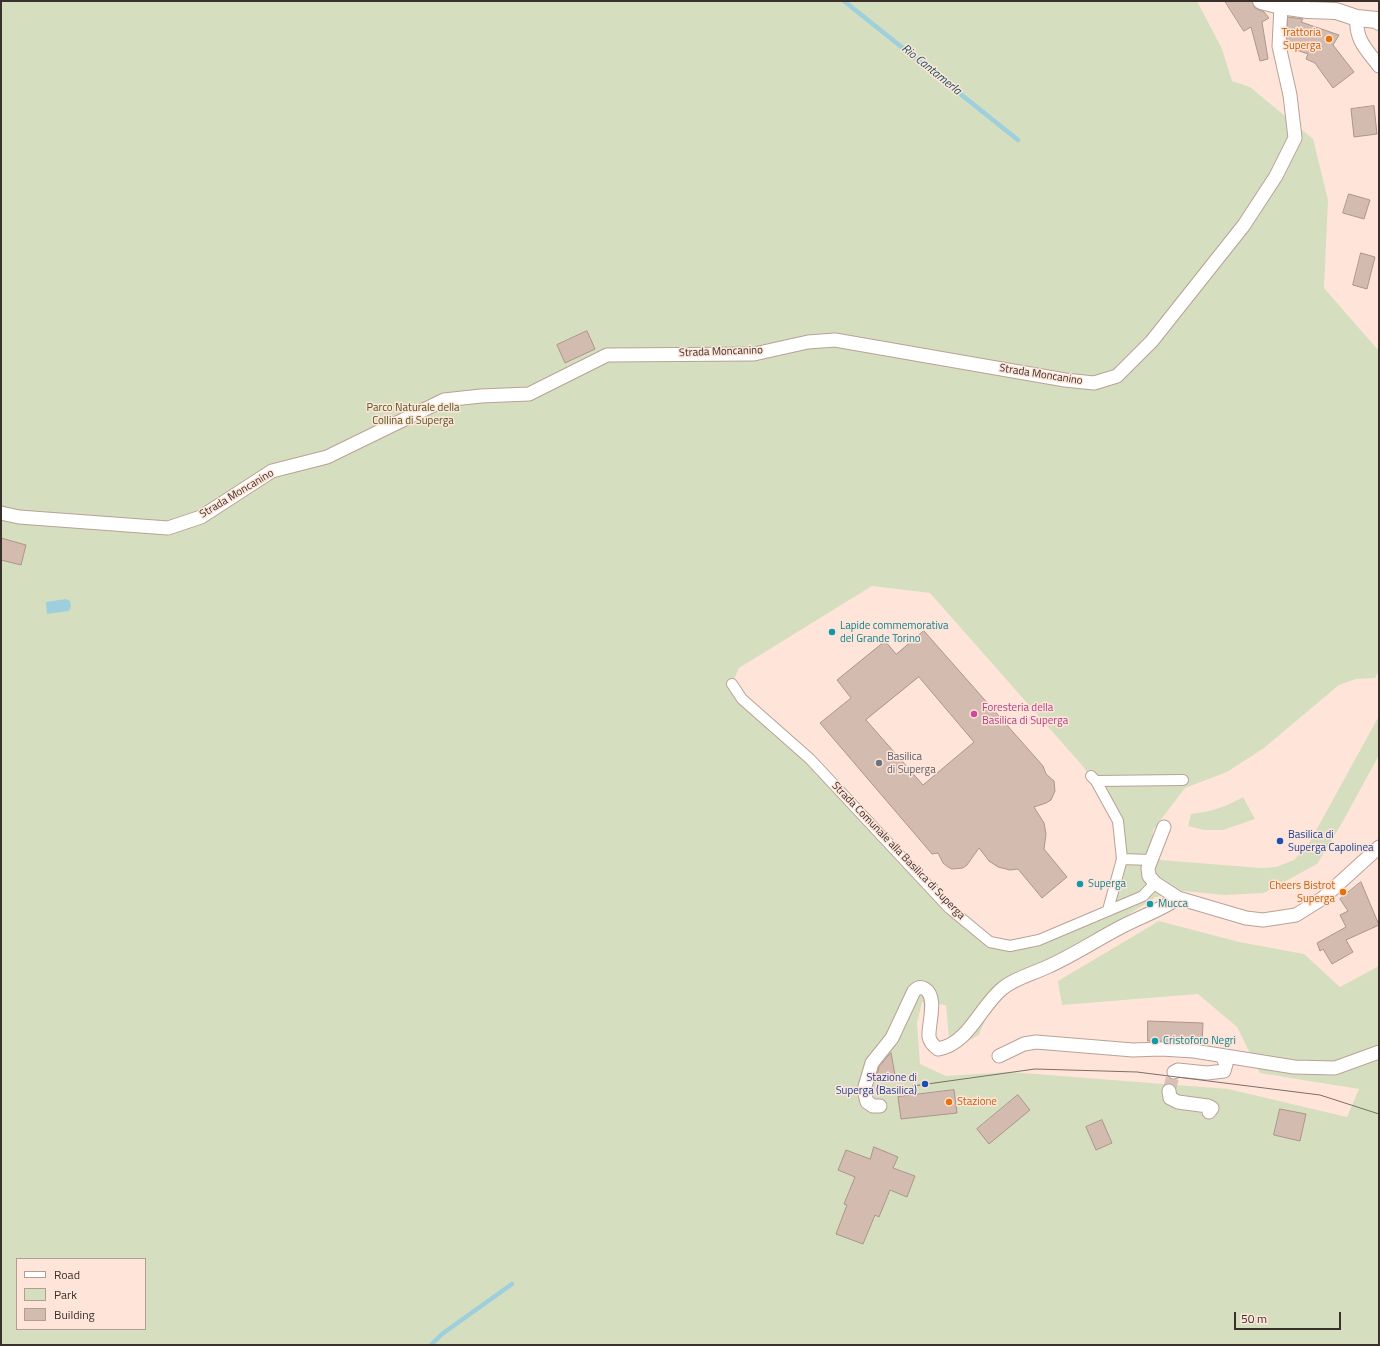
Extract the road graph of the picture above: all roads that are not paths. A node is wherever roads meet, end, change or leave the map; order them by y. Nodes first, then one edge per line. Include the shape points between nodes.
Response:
1 (1261, 1) edge
2 (1281, 6) junction
3 (1357, 18) junction
4 (1379, 22) edge
5 (1379, 66) edge
6 (1, 513) edge
7 (732, 684) dead end
8 (1183, 780) dead end
9 (1164, 828) dead end
10 (1379, 847) edge
11 (1122, 859) junction
12 (1150, 860) junction
13 (1154, 883) junction
14 (1178, 898) junction
15 (1108, 910) junction
16 (1379, 1052) edge
17 (999, 1056) dead end
18 (1222, 1056) junction
19 (1174, 1072) dead end
20 (1169, 1091) dead end
21 (880, 1106) dead end
22 (1210, 1112) dead end

1 - 2 street
2 - 3 street via 1336,11
2 - 6 street, Strada Moncanino via 1279,46 1290,95 1295,138 1276,176 1244,224 1152,341 1117,376 1094,383 1065,380 835,340 808,342 754,354 607,355 529,394 444,400 327,457 272,471 201,517 168,528 19,517
3 - 4 street
3 - 5 street via 1359,37
7 - 15 street, Strada Comunale alla Basilica di Superga via 742,700 810,759 949,908 990,942 1010,946 1039,940
8 - 11 street via 1093,778 1118,821
9 - 12 street
10 - 14 street via 1322,898 1296,915 1263,920 1246,918
11 - 12 street
11 - 15 street
12 - 13 street via 1149,876
13 - 14 street
13 - 15 street, Strada Comunale alla Basilica di Superga via 1146,895
14 - 21 street via 1002,988 957,1041 945,1048 938,1049 932,1044 929,1037 931,998 924,989 917,988 892,1038 872,1063 864,1090 867,1102 873,1106
16 - 18 street via 1335,1068 1294,1067
17 - 18 street via 1024,1044 1036,1042 1119,1049 1194,1051
18 - 19 street via 1226,1064 1224,1071
20 - 22 street via 1170,1098 1178,1102 1208,1106 1212,1108

